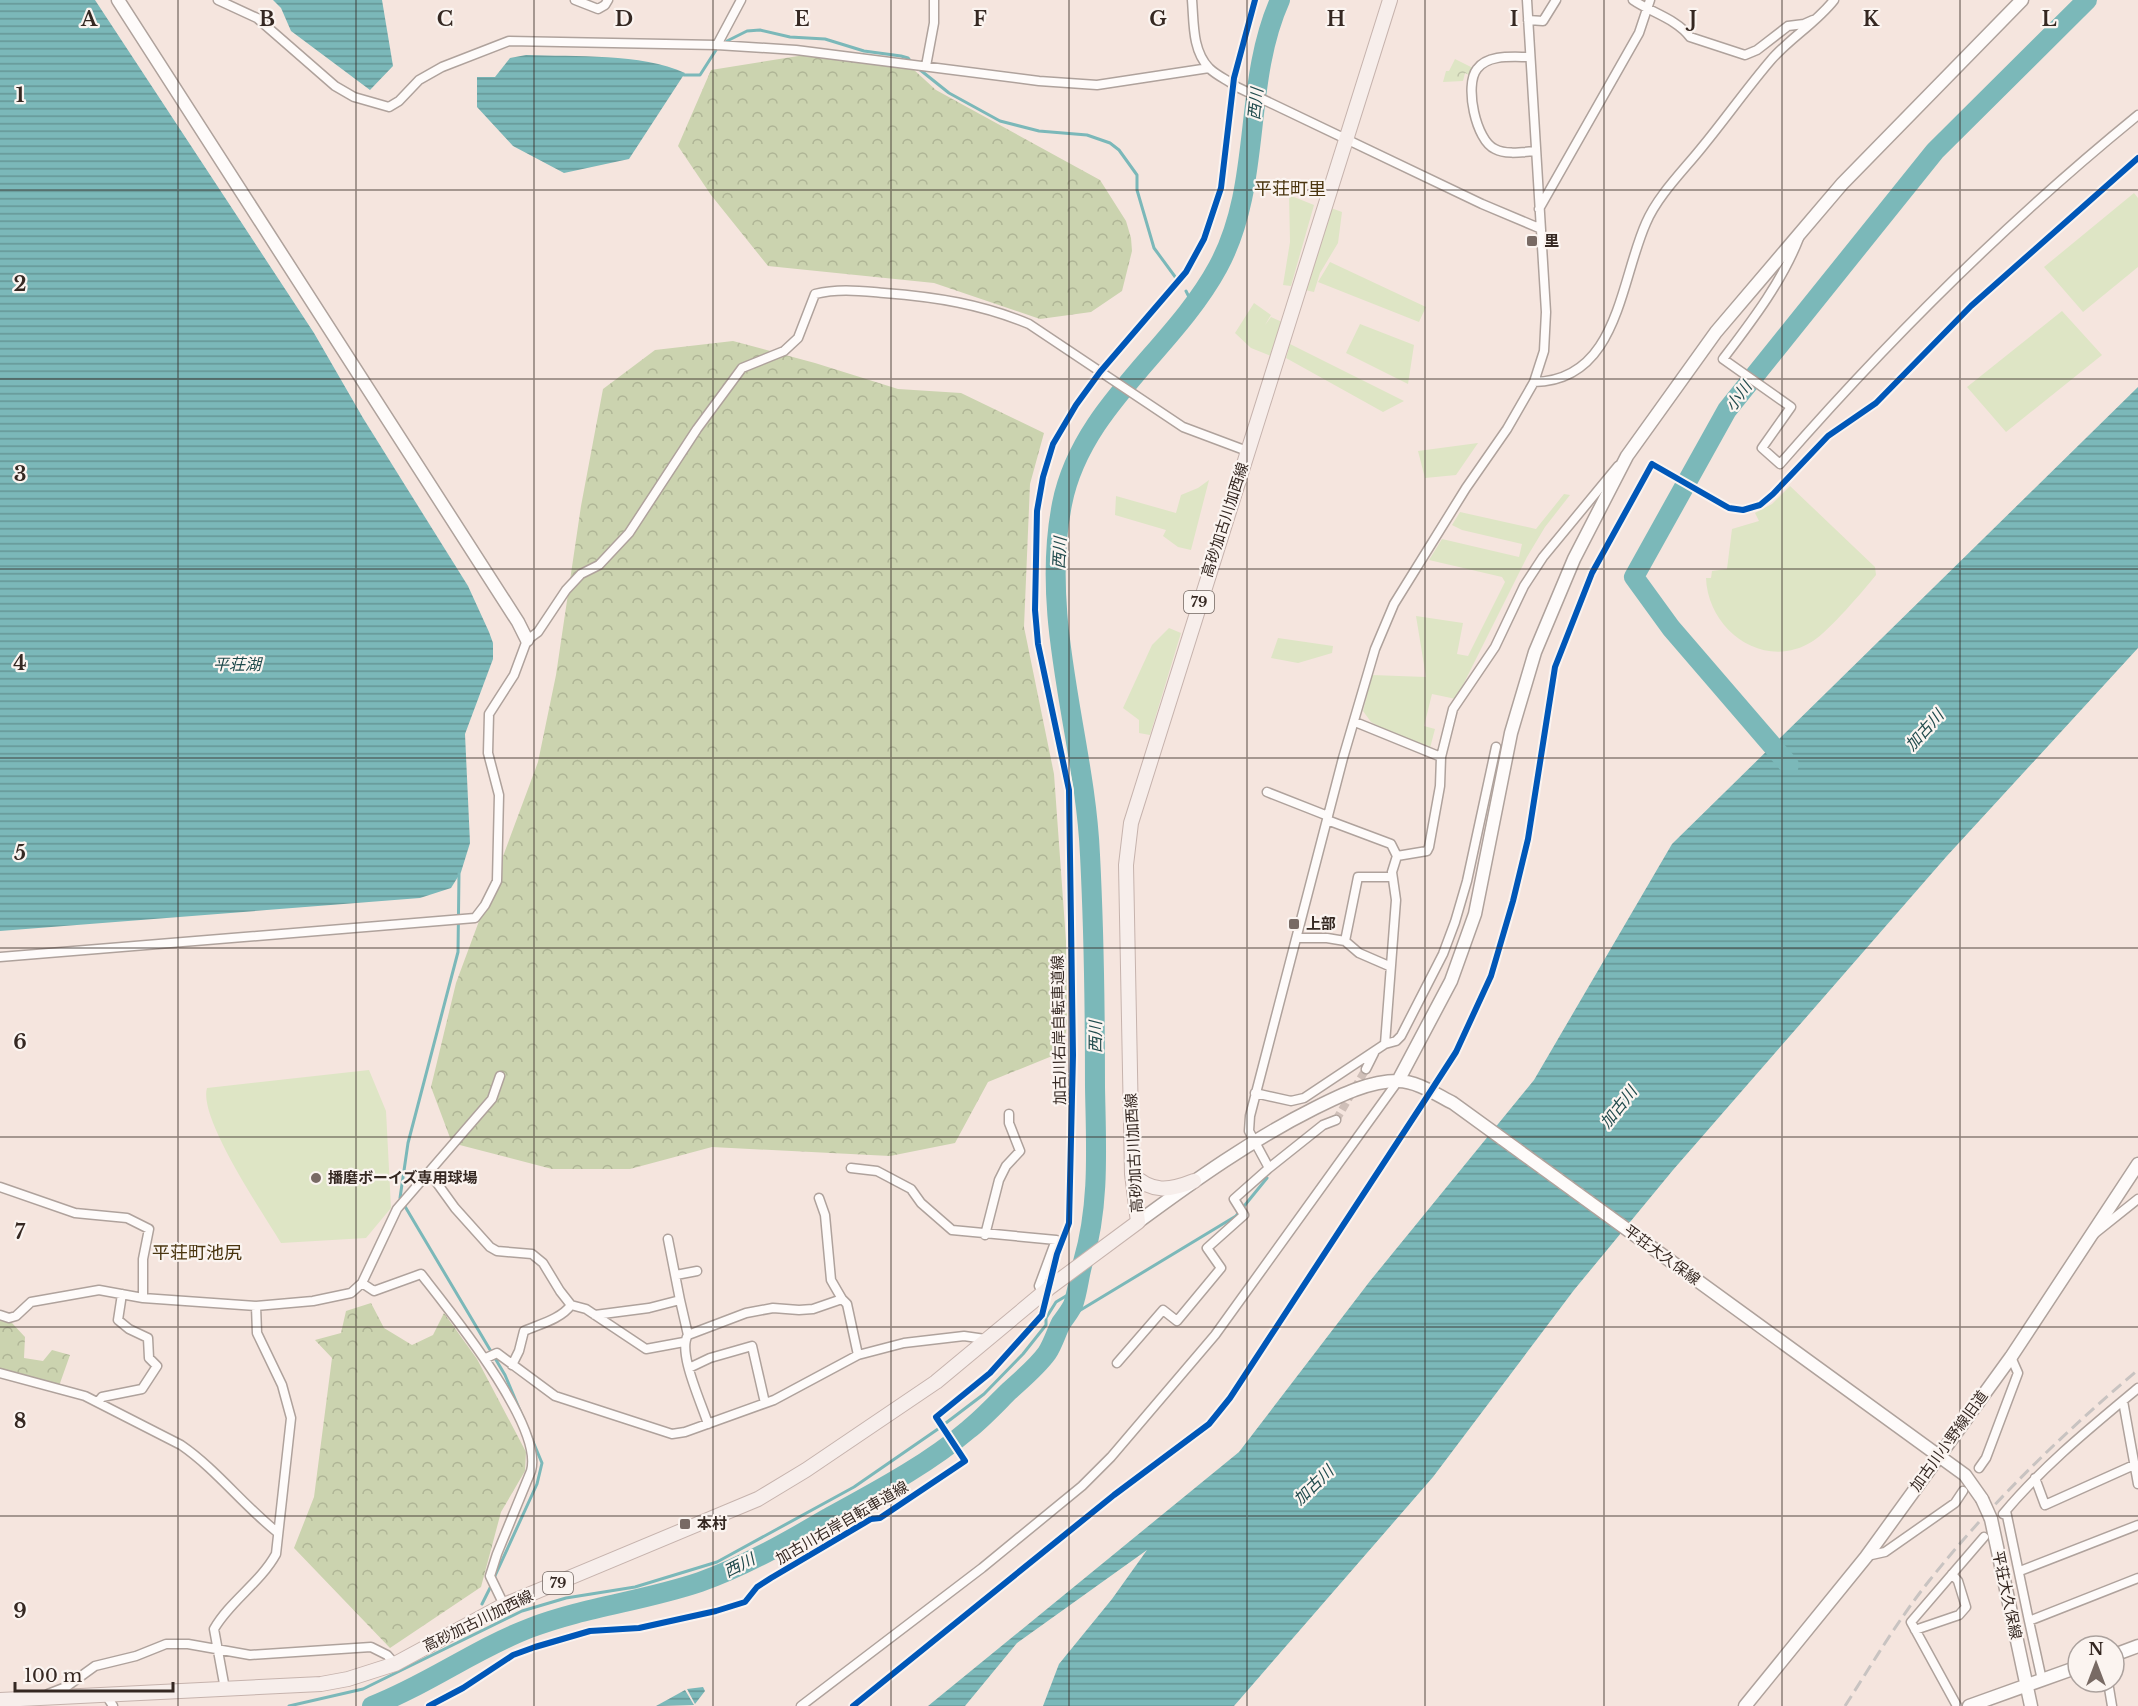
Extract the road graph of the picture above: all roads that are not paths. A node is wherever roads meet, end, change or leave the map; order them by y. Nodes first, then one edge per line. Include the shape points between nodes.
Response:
1 (117, 0) edge
2 (218, 0) edge
3 (575, 0) edge
4 (608, 0) edge
5 (741, 0) edge
6 (934, 0) edge
7 (1192, 0) edge
8 (1390, 0) edge
9 (1527, 0) edge
10 (1556, 0) edge
11 (1633, 0) edge
12 (1650, 0) edge
13 (1834, 0) edge
14 (2022, 0) edge
15 (2013, 5) edge
16 (1648, 11) junction
17 (1817, 18) junction
18 (1528, 20) junction
19 (717, 45) junction
20 (1529, 57) junction
21 (926, 66) junction
22 (1209, 68) junction
23 (2138, 115) edge
24 (1345, 140) junction
25 (1536, 151) junction
26 (1539, 208) junction
27 (1539, 228) junction
28 (1801, 233) junction
29 (1534, 382) junction
30 (1247, 451) junction
31 (1627, 456) junction
32 (527, 640) junction
33 (1355, 722) junction
34 (1496, 747) dead end
35 (1441, 757) junction
36 (1267, 792) dead end
37 (1328, 818) junction
38 (1397, 856) junction
39 (1392, 877) junction
40 (1297, 938) junction
41 (1346, 941) junction
42 (0, 957) edge
43 (1389, 966) junction
44 (1385, 1044) junction
45 (1376, 1050) junction
46 (1366, 1069) tunnel mouth
47 (500, 1076) dead end
48 (1403, 1082) junction
49 (1255, 1094) junction
50 (1009, 1114) dead end
51 (1336, 1120) tunnel mouth
52 (1254, 1139) junction
53 (2138, 1164) edge
54 (851, 1168) dead end
55 (1269, 1168) junction
56 (429, 1172) junction
57 (1132, 1174) junction
58 (1194, 1181) junction
59 (0, 1187) edge
60 (819, 1198) dead end
61 (2138, 1198) edge
62 (1138, 1222) junction
63 (984, 1235) junction
64 (668, 1239) dead end
65 (2085, 1241) junction
66 (697, 1271) dead end
67 (676, 1275) junction
68 (362, 1283) junction
69 (1047, 1290) junction
70 (122, 1294) junction
71 (143, 1298) junction
72 (842, 1299) junction
73 (680, 1300) junction
74 (571, 1305) junction
75 (256, 1306) junction
76 (0, 1315) edge
77 (595, 1315) junction
78 (686, 1338) junction
79 (985, 1339) junction
80 (858, 1354) junction
81 (2011, 1357) junction
82 (486, 1358) junction
83 (1117, 1363) dead end
84 (512, 1365) junction
85 (689, 1368) junction
86 (0, 1373) edge
87 (2138, 1388) edge
88 (2123, 1401) junction
89 (98, 1402) junction
90 (765, 1404) junction
91 (708, 1424) junction
92 (2135, 1448) edge
93 (1933, 1452) junction
94 (2134, 1465) junction
95 (1979, 1468) dead end
96 (2035, 1478) junction
97 (2138, 1484) edge
98 (1963, 1491) dead end
99 (2000, 1515) junction
100 (2138, 1525) edge
101 (277, 1532) junction
102 (1984, 1537) dead end
103 (1866, 1557) junction
104 (2020, 1570) junction
105 (1952, 1574) junction
106 (2138, 1578) edge
107 (504, 1605) junction
108 (2029, 1621) junction
109 (1913, 1626) junction
110 (217, 1648) junction
111 (395, 1664) junction
112 (2066, 1671) edge
113 (2042, 1680) junction
114 (2027, 1686) junction
115 (225, 1689) junction
116 (37, 1698) junction
117 (0, 1700) edge
118 (109, 1700) edge
119 (801, 1706) edge
120 (1745, 1706) edge
121 (1957, 1706) edge
122 (1970, 1706) edge
123 (2031, 1706) edge

1 - 32 street
2 - 19 street via 257,18 335,86 354,97 389,107 419,80 442,67 509,41
3 - 4 street via 598,9
5 - 19 street
6 - 21 street
7 - 22 street via 1194,35
8 - 24 main road, 高砂加古川加西線 / 79
9 - 18 street
10 - 18 street via 1543,21
11 - 16 street
12 - 16 street
13 - 17 street
14 - 15 street
15 - 28 street via 1881,142
16 - 17 street via 1690,37 1740,55 1757,50 1788,26
16 - 26 street
17 - 29 street via 1772,59 1662,196 1646,223 1615,318 1601,345 1584,363 1561,378
18 - 20 street
19 - 21 street
20 - 25 street
20 - 25 street via 1485,62 1477,68 1471,89 1474,114 1490,146 1510,152
21 - 22 street via 1097,85
22 - 24 street via 1280,110
23 - 28 street via 2068,172 1952,281 1855,378 1780,464 1762,448 1791,408 1723,359 1793,255
24 - 27 street
24 - 30 main road, 高砂加古川加西線 / 79
25 - 26 street
26 - 27 street
27 - 29 street via 1546,312 1544,351
28 - 31 street via 1716,332
29 - 33 street via 1394,604 1375,650
30 - 32 street via 1183,427 1029,324 980,306 934,297 848,290 815,294 798,338 784,351 742,368 629,533 599,565 581,574 538,632
30 - 57 main road, 高砂加古川加西線 / 79 via 1131,823 1126,865
31 - 35 street via 1543,557 1524,586 1495,647 1453,709
31 - 48 street via 1574,559 1535,652 1511,732 1490,850 1467,940
32 - 42 street via 514,675 489,714 488,753 499,795 497,881 475,918
33 - 35 street
33 - 37 street
34 - 44 street via 1467,881 1443,954 1401,1036
35 - 38 street via 1429,847 1427,851
36 - 37 street
37 - 38 street via 1391,844
37 - 40 street
38 - 39 street
39 - 41 street via 1358,877
39 - 43 street via 1396,900
40 - 41 street
40 - 49 street
41 - 43 street via 1359,953
43 - 44 street
44 - 45 street
45 - 46 street
45 - 49 street via 1304,1098 1291,1101
47 - 56 street via 492,1099
48 - 52 street via 1347,1092
48 - 93 street, 平荘大久保線 via 1453,1103
48 - 119 street via 1215,1335 1111,1457 1082,1486 982,1568
49 - 52 street via 1248,1124
50 - 63 street via 1020,1150 999,1180
51 - 55 street via 1323,1125
52 - 55 street
52 - 58 street
53 - 65 street, 加古川小野線旧道
54 - 63 street via 877,1172 911,1189 952,1230
55 - 83 street via 1234,1199 1244,1215 1207,1248 1221,1268 1177,1321 1163,1310
56 - 68 street via 397,1209
56 - 74 street via 490,1247 532,1254 543,1263
57 - 58 main road via 1158,1190
57 - 62 main road, 高砂加古川加西線 / 79
58 - 62 street
59 - 71 street via 75,1213 127,1218 149,1229 143,1259
60 - 72 street via 825,1215 831,1280
61 - 65 street
62 - 69 main road, 高砂加古川加西線 / 79
63 - 69 street via 1056,1240 1039,1286
64 - 67 street
65 - 81 street, 加古川小野線旧道
66 - 67 street
67 - 73 street
68 - 75 street via 351,1293
68 - 82 street via 374,1291 421,1274
69 - 79 main road, 高砂加古川加西線 / 79
70 - 71 street
70 - 76 street via 99,1290 40,1300 31,1302 16,1316
70 - 89 street via 118,1320 148,1338 149,1358 157,1366 142,1389 102,1397
71 - 75 street
72 - 78 street via 813,1309 746,1312
72 - 80 street via 847,1304
73 - 77 street
73 - 78 street
74 - 77 street
74 - 84 street via 549,1321 524,1331
75 - 101 street via 257,1333 282,1385 291,1418
77 - 78 street via 646,1349
78 - 85 street
79 - 80 street via 969,1335 904,1343
79 - 107 main road, 高砂加古川加西線 / 79 via 911,1400 758,1499
80 - 90 street
81 - 93 street, 加古川小野線旧道
81 - 95 street via 2018,1373
82 - 84 street via 497,1353
82 - 107 street via 523,1427 534,1462 490,1576
84 - 91 street via 555,1396 655,1430 672,1434
85 - 90 street via 752,1346
85 - 91 street
86 - 89 street
87 - 88 street
88 - 92 street
88 - 96 street via 2080,1434
89 - 101 street via 196,1455
90 - 91 street
92 - 94 street
93 - 99 street, 平荘大久保線, bridge via 1965,1475 1982,1499
93 - 103 street, 加古川小野線旧道
94 - 96 street via 2045,1505
94 - 97 street
96 - 99 street
98 - 103 street via 1955,1503 1885,1552
99 - 104 street
99 - 114 street, 平荘大久保線
100 - 104 street
101 - 110 street via 279,1543 270,1564 214,1629
102 - 105 street
103 - 120 street, 加古川小野線旧道
104 - 108 street
105 - 109 street
105 - 109 street via 1966,1607 1959,1615
106 - 108 street
107 - 111 main road, 高砂加古川加西線 / 79
108 - 113 street
109 - 121 street
110 - 111 street via 250,1655 371,1647
110 - 115 street
110 - 116 street via 166,1644 95,1666 66,1687
111 - 115 main road, 高砂加古川加西線 / 79 via 321,1684
112 - 113 street
113 - 114 street
114 - 122 street
114 - 123 street, 平荘大久保線
115 - 118 main road, 高砂加古川加西線 / 79
116 - 117 main road, 高砂加古川加西線 / 79
116 - 118 main road, 高砂加古川加西線 / 79

